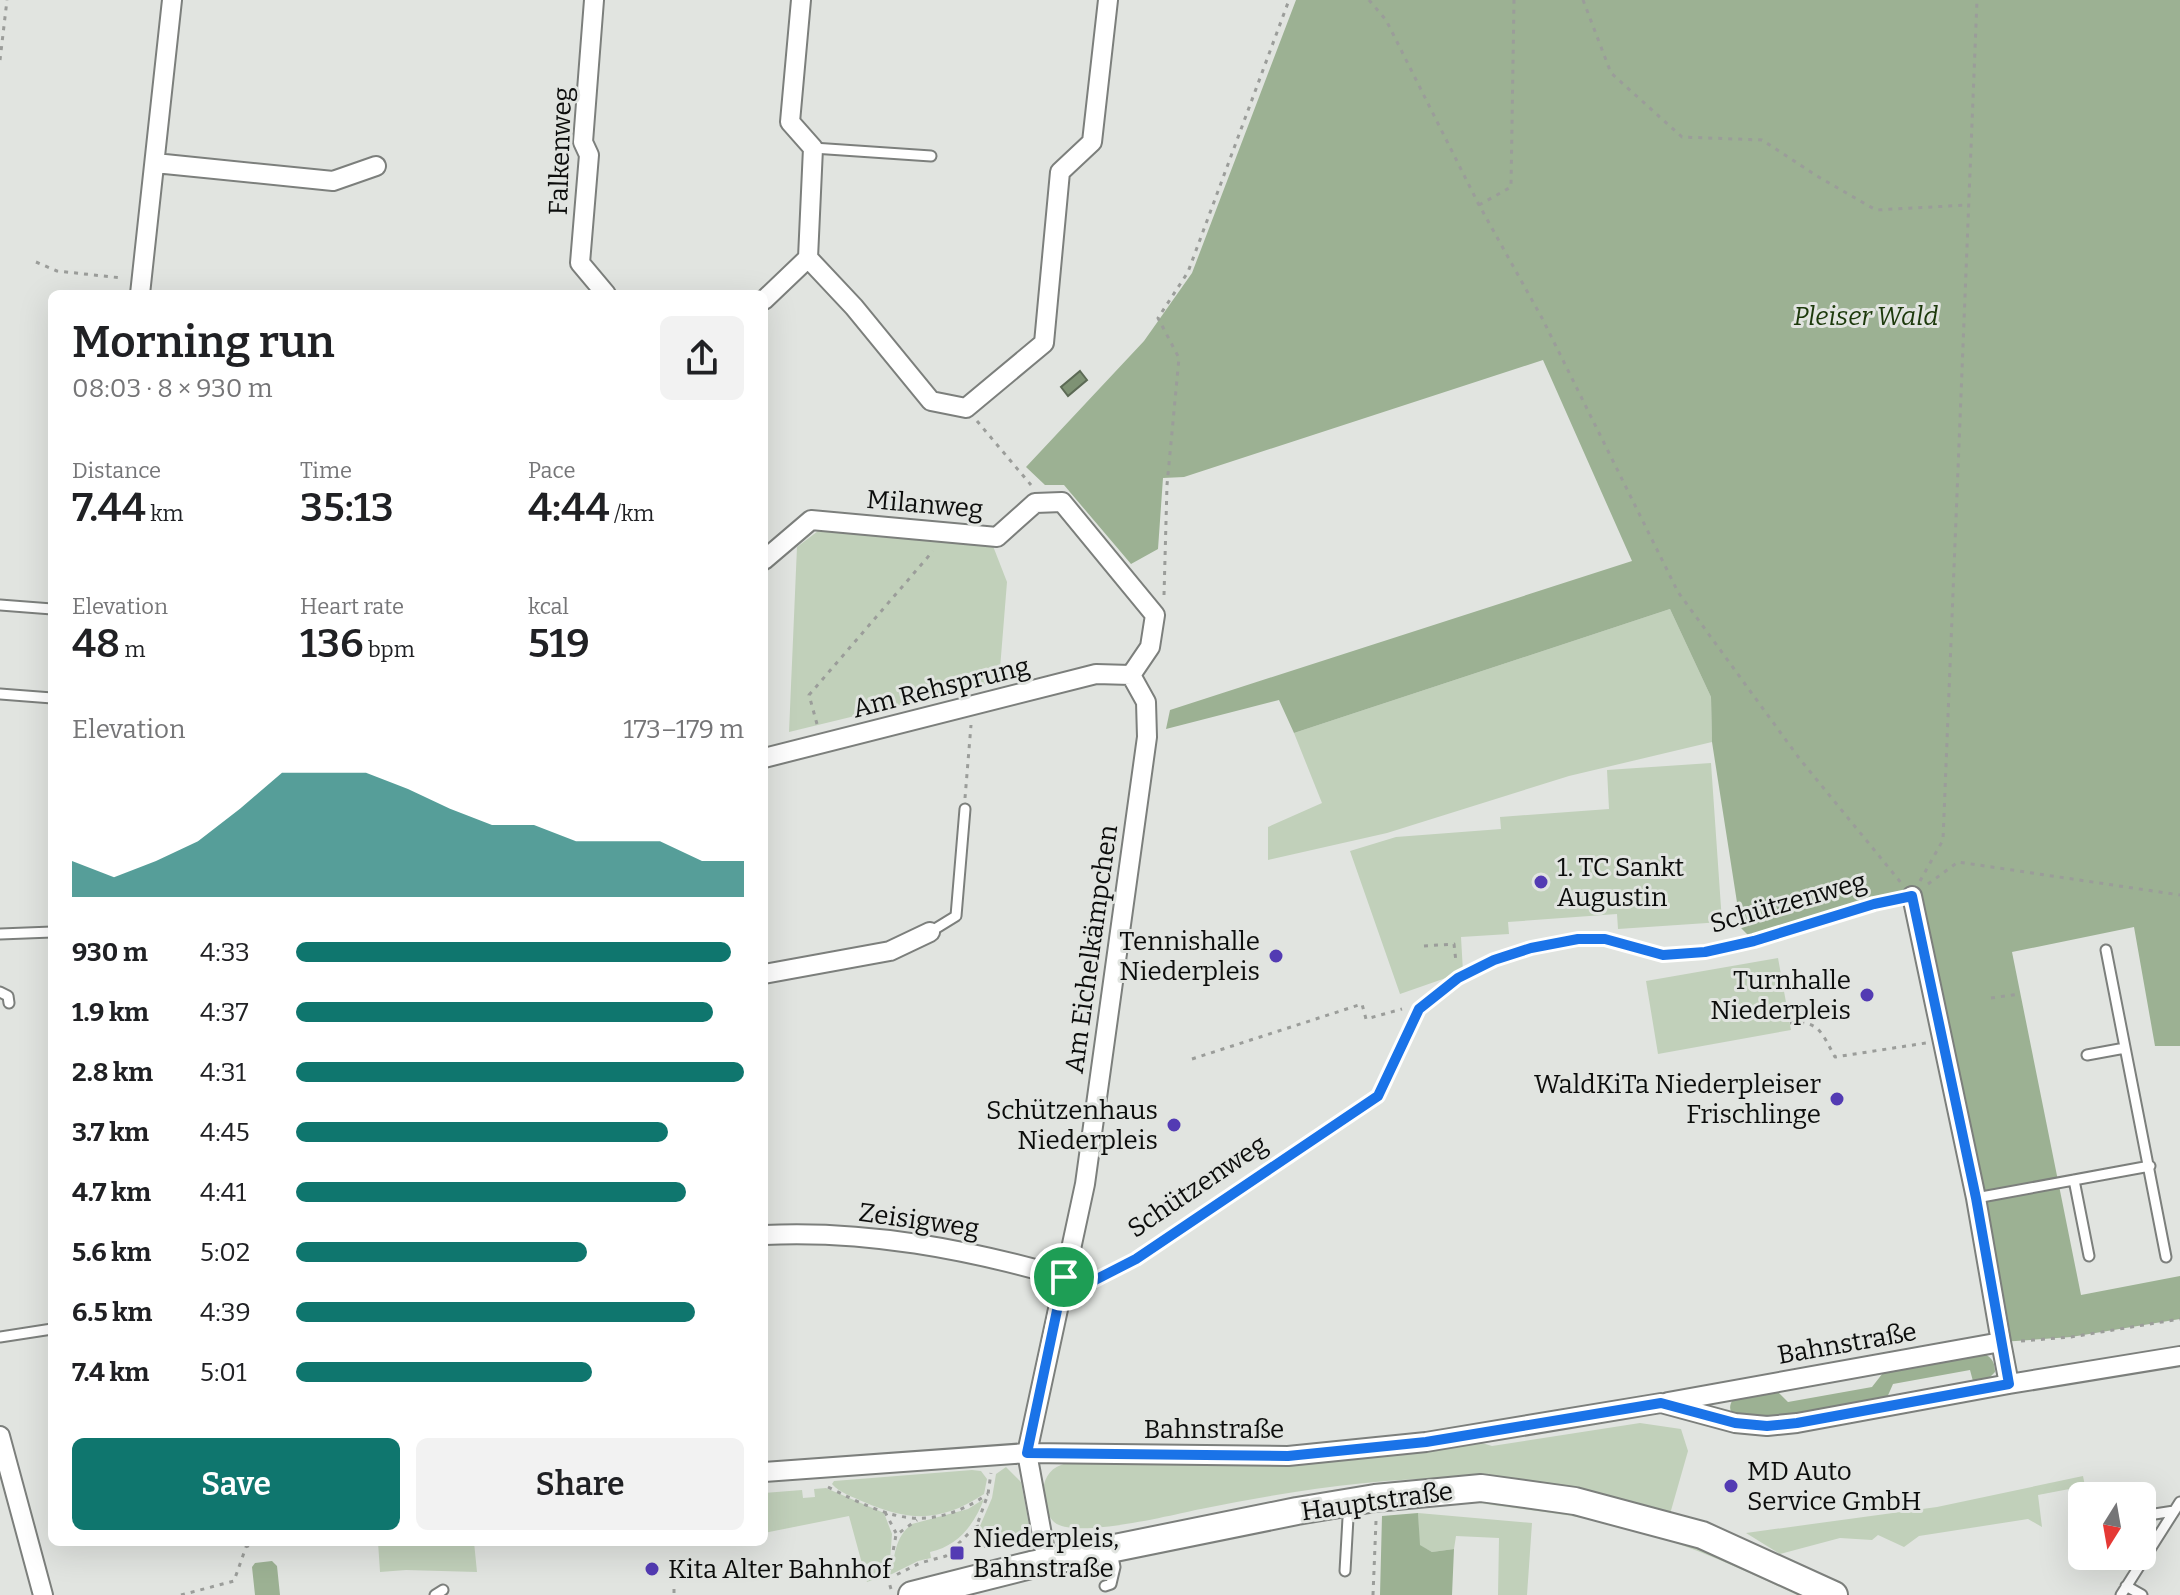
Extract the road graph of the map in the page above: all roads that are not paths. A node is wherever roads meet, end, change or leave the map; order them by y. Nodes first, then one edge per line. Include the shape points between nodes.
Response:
1 (172, 0) edge
2 (594, 0) edge
3 (801, 0) edge
4 (1103, 3) edge
5 (813, 148) junction
6 (931, 156) dead end
7 (155, 163) junction
8 (376, 166) dead end
9 (808, 258) junction
10 (141, 287) edge
11 (603, 290) edge
12 (768, 296) edge
13 (768, 557) edge
14 (0, 605) edge
15 (48, 609) edge
16 (1131, 675) junction
17 (0, 694) edge
18 (48, 698) edge
19 (768, 757) edge
20 (965, 809) road end
21 (1912, 896) joint
22 (48, 932) edge
23 (930, 932) joint
24 (0, 934) edge
25 (2106, 950) dead end
26 (768, 973) edge
27 (0, 992) edge
28 (9, 1003) dead end
29 (2125, 1048) junction
30 (2087, 1055) dead end
31 (2150, 1166) junction
32 (2074, 1180) junction
33 (1976, 1198) junction
34 (768, 1235) edge
35 (2089, 1256) dead end
36 (2166, 1257) dead end
37 (1064, 1277) junction
38 (48, 1330) edge
39 (0, 1337) edge
40 (2001, 1342) junction
41 (2180, 1356) edge
42 (2009, 1384) junction
43 (1661, 1403) junction
44 (0, 1436) edge
45 (1027, 1453) junction
46 (768, 1472) edge
47 (1345, 1503) junction
48 (2177, 1507) edge
49 (2156, 1512) edge
50 (2156, 1540) edge
51 (1111, 1548) junction
52 (1047, 1562) junction
53 (2137, 1570) edge
54 (1345, 1571) dead end
55 (1105, 1586) dead end
56 (952, 1590) edge
57 (2124, 1591) edge
58 (43, 1595) edge
59 (912, 1595) edge
60 (1834, 1595) edge
61 (2142, 1595) edge

1 - 7 street
2 - 11 street, Falkenweg via 580,263
3 - 5 street via 790,122
4 - 9 street via 1092,142 1060,172 1044,343 966,408 931,401
5 - 6 lane
5 - 9 street
7 - 8 street via 333,181
7 - 10 street
9 - 12 street
13 - 16 street, Milanweg via 811,520 997,537 1035,503 1062,502 1155,615 1150,647
14 - 15 lane
16 - 19 street, Am Rehsprung via 1096,674
16 - 37 street, Am Eichelkämpchen via 1146,702 1147,737 1085,1184
17 - 18 lane
20 - 23 lane via 956,916
21 - 33 street
21 - 37 lane, Schützenweg via 1705,952 1663,955 1605,939 1578,939 1494,960 1458,978 1419,1009 1378,1096 1136,1259 1093,1281
22 - 24 lane
23 - 26 street via 890,951
25 - 29 lane
27 - 28 lane
29 - 30 lane
29 - 31 lane
31 - 32 lane
31 - 36 lane
32 - 33 lane
32 - 35 lane
33 - 40 street
34 - 37 street, Zeisigweg via 898,1241 989,1256
37 - 45 street, Am Eichelkämpchen
38 - 39 lane
40 - 42 street
40 - 43 street, Bahnstraße
41 - 42 street, Bahnstraße
42 - 43 street, Bahnstraße via 1767,1426
43 - 45 street, Bahnstraße via 1426,1442 1288,1456
44 - 58 street
45 - 46 street, Bahnstraße
45 - 52 street, Am Eichelkämpchen
47 - 51 main road, Hauptstraße
47 - 54 lane
47 - 60 main road, Hauptstraße via 1481,1488 1575,1501 1702,1535
48 - 49 lane
48 - 50 lane
51 - 52 main road, Hauptstraße
51 - 55 lane via 1115,1567 1111,1584
52 - 56 main road, Hauptstraße
53 - 57 lane
56 - 59 main road, Hauptstraße
57 - 61 lane

